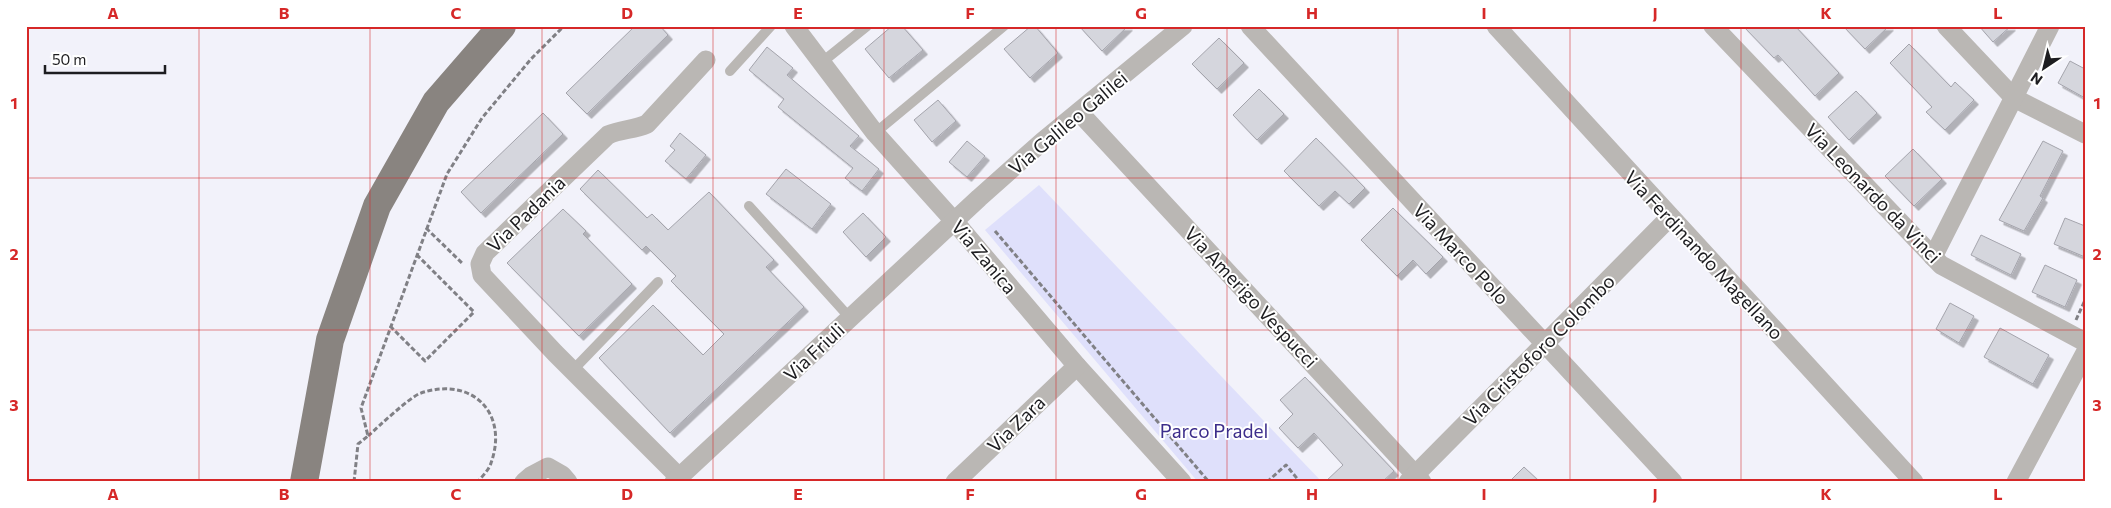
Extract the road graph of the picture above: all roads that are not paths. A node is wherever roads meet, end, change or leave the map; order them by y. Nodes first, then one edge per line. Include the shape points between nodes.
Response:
1 (502, 26) edge
2 (771, 26) edge
3 (794, 26) edge
4 (867, 26) edge
5 (1004, 26) edge
6 (1183, 26) edge
7 (1250, 26) edge
8 (1496, 26) edge
9 (1713, 26) edge
10 (1946, 26) edge
11 (2050, 26) edge
12 (706, 60) dead end
13 (821, 63) junction
14 (730, 70) dead end
15 (2014, 98) junction
16 (1079, 112) junction
17 (875, 133) junction
18 (2085, 134) edge
19 (749, 206) dead end
20 (1670, 218) junction
21 (954, 221) junction
22 (1933, 256) junction
23 (658, 282) dead end
24 (850, 318) junction
25 (2085, 342) edge
26 (1544, 344) junction
27 (2085, 352) edge
28 (1077, 366) junction
29 (573, 370) junction
30 (2022, 478) edge
31 (676, 479) edge
32 (1415, 479) edge
33 (304, 482) edge
34 (524, 482) edge
35 (568, 482) edge
36 (955, 482) edge
37 (1182, 482) edge
38 (1673, 482) edge
39 (1914, 482) edge

1 - 33 main road via 436,102 377,206 330,340
2 - 14 lane
3 - 13 street, Via Zanica
4 - 13 lane
5 - 17 lane
6 - 16 street, Via Galileo Galilei
7 - 26 street, Via Marco Polo
8 - 20 street, Via Ferdinando Magellano
9 - 22 street, Via Leonardo da Vinci
10 - 15 street
11 - 15 street
12 - 29 street, Via Padania via 647,124 635,129 620,129 608,135 485,253 480,264 482,275
13 - 17 street, Via Zanica
15 - 18 street
15 - 22 street
16 - 21 street, Via Galileo Galilei
16 - 32 street, Via Amerigo Vespucci
17 - 21 street, Via Zanica
19 - 24 lane
20 - 26 street, Via Cristoforo Colombo
20 - 39 street, Via Ferdinando Magellano
21 - 24 street, Via Friuli
21 - 28 street, Via Zanica
22 - 25 street, Via Leonardo da Vinci via 1941,265
23 - 29 lane
24 - 31 street, Via Friuli
26 - 32 street, Via Cristoforo Colombo
26 - 38 street, Via Marco Polo
27 - 30 street
28 - 36 street, Via Zara
28 - 37 street, Via Zanica
29 - 31 street, Via Padania
34 - 35 street via 548,467

